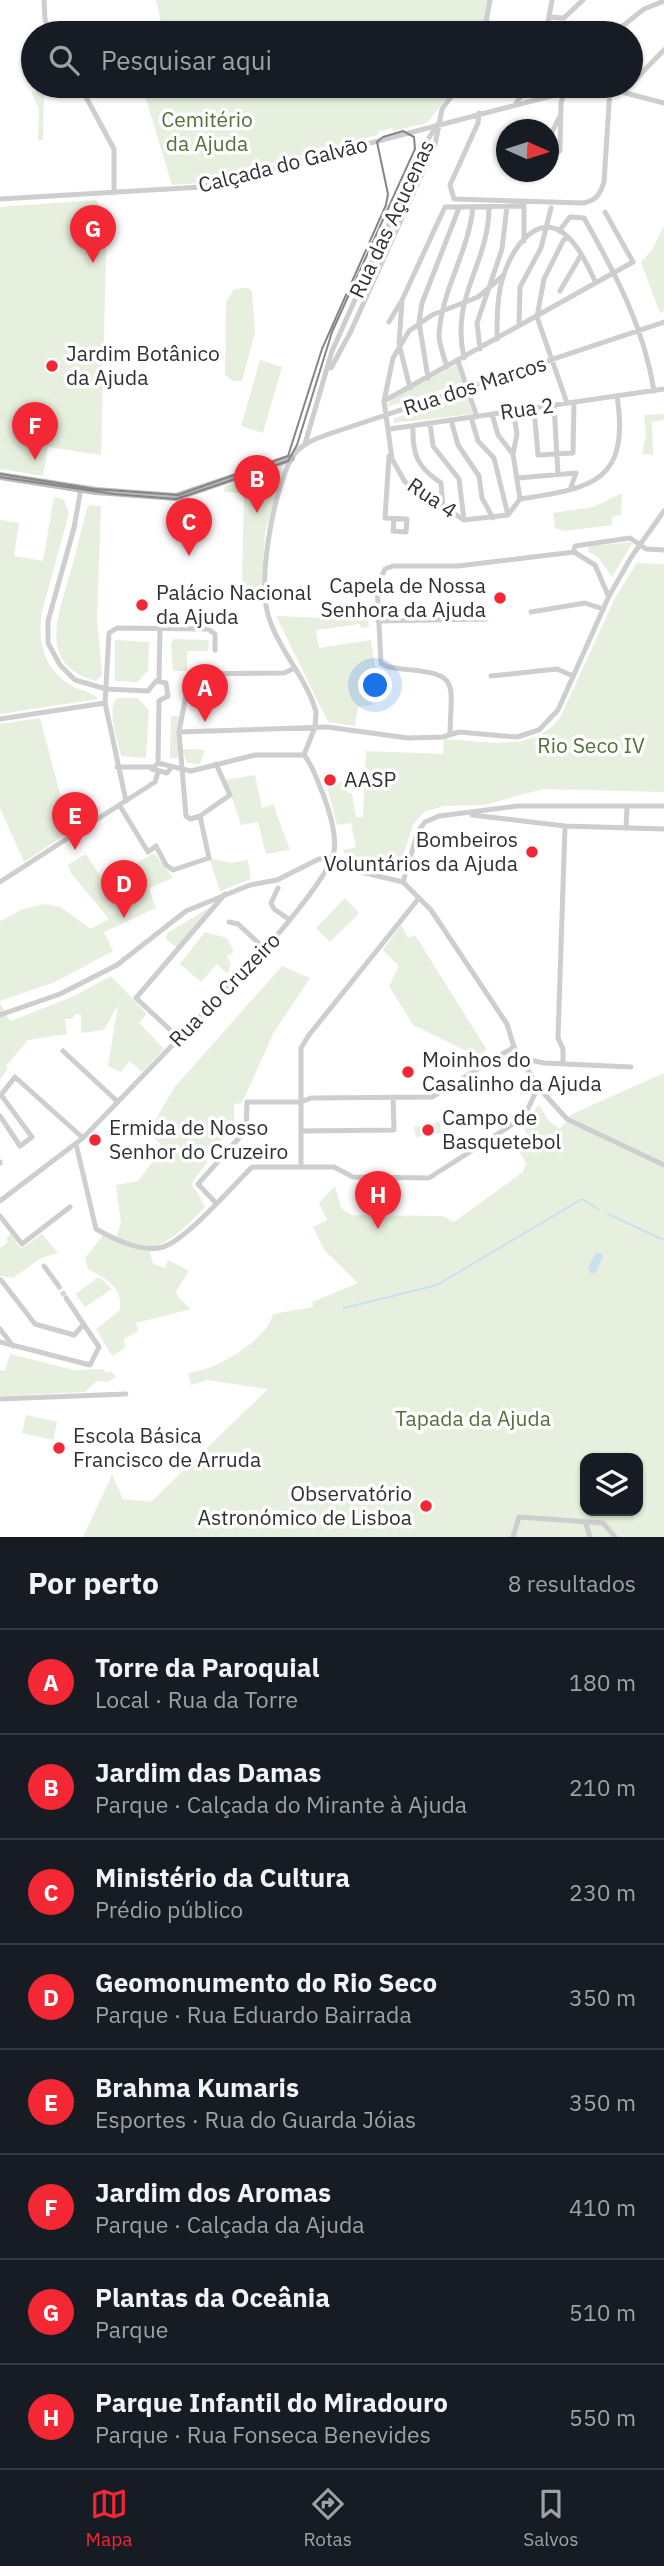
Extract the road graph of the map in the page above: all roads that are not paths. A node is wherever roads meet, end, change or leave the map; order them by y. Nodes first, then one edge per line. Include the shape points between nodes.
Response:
1 (44, 0) edge
2 (490, 0) edge
3 (552, 0) edge
4 (583, 0) edge
5 (664, 1) edge
6 (549, 17) junction
7 (45, 21) edge
8 (486, 21) edge
9 (548, 21) edge
10 (628, 21) edge
11 (664, 50) edge
12 (643, 72) edge
13 (643, 97) edge
14 (86, 98) edge
15 (450, 98) edge
16 (519, 98) edge
17 (538, 98) edge
18 (564, 98) edge
19 (609, 98) edge
20 (664, 103) edge
21 (515, 104) junction
22 (479, 113) junction
23 (561, 115) junction
24 (559, 119) edge
25 (437, 125) junction
26 (559, 151) edge
27 (114, 193) junction
28 (0, 199) edge
29 (507, 206) junction
30 (473, 207) junction
31 (489, 207) junction
32 (459, 208) junction
33 (551, 208) dead end
34 (605, 212) dead end
35 (545, 226) junction
36 (559, 231) junction
37 (567, 237) junction
38 (524, 241) junction
39 (581, 255) junction
40 (615, 273) junction
41 (503, 275) junction
42 (596, 283) junction
43 (486, 291) junction
44 (560, 291) dead end
45 (402, 300) junction
46 (462, 304) junction
47 (444, 310) junction
48 (537, 317) junction
49 (389, 322) dead end
50 (419, 322) junction
51 (664, 322) edge
52 (519, 325) junction
53 (639, 331) junction
54 (497, 339) junction
55 (400, 344) junction
56 (480, 349) junction
57 (461, 359) junction
58 (553, 360) junction
59 (447, 367) junction
60 (428, 378) junction
61 (410, 388) junction
62 (467, 388) junction
63 (664, 389) edge
64 (654, 391) junction
65 (617, 396) junction
66 (384, 401) junction
67 (570, 403) junction
68 (554, 405) junction
69 (534, 408) junction
70 (513, 411) junction
71 (492, 414) junction
72 (387, 415) junction
73 (474, 417) junction
74 (451, 420) junction
75 (430, 423) junction
76 (413, 426) junction
77 (390, 429) junction
78 (305, 444) junction
79 (390, 450) junction
80 (513, 454) junction
81 (556, 454) junction
82 (291, 458) junction
83 (558, 474) junction
84 (0, 476) edge
85 (517, 478) junction
86 (570, 487) dead end
87 (81, 488) junction
88 (520, 499) junction
89 (443, 508) junction
90 (664, 511) edge
91 (508, 514) junction
92 (394, 519) dead end
93 (492, 519) junction
94 (464, 520) junction
95 (640, 544) junction
96 (664, 550) edge
97 (574, 552) junction
98 (609, 596) junction
99 (603, 609) junction
100 (531, 611) dead end
101 (486, 619) dead end
102 (378, 621) junction
103 (160, 629) junction
104 (215, 650) dead end
105 (295, 668) junction
106 (491, 676) dead end
107 (573, 676) junction
108 (159, 680) junction
109 (106, 689) junction
110 (148, 691) junction
111 (159, 701) junction
112 (105, 703) junction
113 (0, 719) edge
114 (315, 727) junction
115 (179, 732) junction
116 (450, 734) junction
117 (304, 755) junction
118 (158, 762) junction
119 (216, 764) junction
120 (117, 767) junction
121 (152, 767) junction
122 (171, 768) junction
123 (180, 770) junction
124 (158, 772) junction
125 (126, 801) junction
126 (120, 806) junction
127 (517, 806) junction
128 (627, 806) junction
129 (664, 806) edge
130 (464, 814) junction
131 (200, 816) junction
132 (509, 820) junction
133 (565, 827) junction
134 (626, 829) junction
135 (664, 829) edge
136 (332, 857) junction
137 (0, 882) edge
138 (403, 883) junction
139 (278, 888) dead end
140 (225, 894) junction
141 (419, 898) junction
142 (290, 920) junction
143 (229, 922) dead end
144 (265, 949) junction
145 (0, 1015) edge
146 (179, 1038) junction
147 (514, 1047) junction
148 (63, 1051) dead end
149 (521, 1058) junction
150 (563, 1062) junction
151 (631, 1067) dead end
152 (538, 1087) junction
153 (1, 1096) edge
154 (393, 1097) junction
155 (118, 1102) junction
156 (301, 1102) junction
157 (0, 1116) edge
158 (301, 1131) junction
159 (83, 1138) junction
160 (76, 1144) junction
161 (664, 1165) edge
162 (301, 1167) junction
163 (0, 1201) edge
164 (215, 1202) junction
165 (69, 1207) dead end
166 (0, 1216) edge
167 (44, 1266) dead end
168 (1, 1280) edge
169 (58, 1285) tunnel mouth
170 (66, 1297) tunnel mouth
171 (85, 1324) junction
172 (0, 1329) edge
173 (0, 1342) edge
174 (13, 1346) junction
175 (126, 1394) dead end
176 (0, 1399) edge
177 (586, 1524) junction
178 (513, 1537) edge
179 (590, 1537) edge
180 (615, 1537) edge

1 - 7 street
2 - 8 street
3 - 6 street
4 - 6 street via 564,18
5 - 10 street
6 - 9 street
11 - 12 street
13 - 20 street, Calçada do Galvão
14 - 27 street via 114,149
15 - 25 street, Rua das Açucenas
16 - 21 street
17 - 21 street, Calçada do Galvão
18 - 23 street
19 - 22 street via 604,182 600,193 584,203 454,199 450,186
21 - 22 street, Calçada do Galvão
22 - 25 street, Calçada do Galvão
23 - 24 street
23 - 26 street
25 - 27 street, Calçada do Galvão via 202,187
25 - 78 street, Rua das Açucenas via 435,145 340,355 329,370
27 - 28 street, Calçada do Galvão
29 - 31 street
29 - 38 street via 524,206
29 - 43 street via 502,249
30 - 31 street
30 - 32 street
30 - 47 street via 471,232
31 - 46 street via 489,231
32 - 45 street via 445,207
32 - 50 street
33 - 35 street
34 - 40 street via 633,262
35 - 36 street
35 - 38 street via 529,232
35 - 52 street via 541,248 520,287
36 - 37 street
36 - 40 street via 570,217 584,218
37 - 39 street
37 - 48 street via 544,279
38 - 41 street
39 - 42 street
39 - 44 street
40 - 42 street
40 - 53 street
41 - 43 street
41 - 54 street
42 - 48 street
43 - 46 street
43 - 56 street via 477,323
45 - 49 street
45 - 55 street
46 - 47 street
46 - 57 street
47 - 50 street
47 - 59 street via 439,337
48 - 52 street
48 - 58 street
50 - 55 street
50 - 60 street
51 - 53 street, Rua dos Marcos
52 - 54 street
53 - 58 street, Rua dos Marcos
53 - 64 street
54 - 56 street
55 - 61 street
55 - 66 street
56 - 57 street
57 - 59 street
57 - 62 street
58 - 62 street, Rua dos Marcos
58 - 67 street
59 - 60 street
60 - 61 street
61 - 66 street
62 - 72 street, Rua dos Marcos
62 - 73 street
63 - 64 street, Rua 2
64 - 65 street, Rua 2
65 - 67 street, Rua 2
65 - 88 street via 621,437 608,469 582,488
66 - 72 street, Rua 4
67 - 68 street, Rua 2
67 - 81 street via 573,453
68 - 69 street, Rua 2
68 - 81 street
69 - 70 street, Rua 2
69 - 81 street via 538,455
70 - 71 street, Rua 2
70 - 80 street via 517,434
71 - 73 street, Rua 2
71 - 80 street via 498,435
72 - 77 street, Rua 4
72 - 78 street, Rua dos Marcos
73 - 74 street, Rua 2
73 - 91 street via 478,441 494,458
74 - 75 street, Rua 2
74 - 93 street via 458,444 479,476
75 - 76 street, Rua 2
75 - 94 street via 433,446 460,479
76 - 77 street, Rua 2
76 - 89 street via 412,449 426,473 441,483
77 - 79 street, Rua 4
78 - 82 street, Rua dos Marcos
79 - 89 street, Rua 4 via 405,482
79 - 92 street via 385,518
80 - 85 street
81 - 83 street
82 - 87 street via 180,497
82 - 105 street via 268,538 264,587 269,620
83 - 85 street
83 - 86 street via 576,473
84 - 87 street
85 - 88 street
87 - 109 street via 47,633 53,653 67,673
88 - 91 street
89 - 94 street, Rua 4
90 - 95 street
91 - 93 street, Rua 4
93 - 94 street, Rua 4
95 - 96 street
95 - 97 street via 630,538 613,540 575,546
95 - 98 street
97 - 98 street via 596,565
97 - 102 street via 458,566 389,567 378,578
98 - 99 street
99 - 100 street via 584,603
99 - 107 street
101 - 102 street
102 - 116 street via 383,666 439,673 448,680
103 - 104 street via 213,630
103 - 108 street
103 - 109 street via 110,630
105 - 114 street via 315,708
105 - 115 street via 284,673 190,674
106 - 107 street via 557,669
107 - 116 street via 558,710 533,733 517,737
108 - 110 street
108 - 111 street via 169,693
109 - 110 street
109 - 112 street
110 - 111 street
111 - 118 street
112 - 113 street
112 - 120 street
114 - 115 street
114 - 116 street via 408,738
114 - 117 street
115 - 123 street
117 - 119 street via 255,755
117 - 136 street via 332,825
118 - 121 street
118 - 122 street
119 - 123 street
119 - 131 street via 230,795
120 - 121 street
120 - 125 street
121 - 124 street
122 - 123 street
122 - 124 street
123 - 131 street via 186,816
124 - 125 street via 155,782
125 - 126 street
126 - 131 street via 148,852 156,846 173,870 209,858
126 - 137 street
127 - 128 street
127 - 130 street
127 - 132 street
128 - 129 street
128 - 134 street
130 - 132 street
130 - 138 street via 425,822 418,831
132 - 133 street
133 - 134 street
133 - 150 street via 558,1038
134 - 135 street
136 - 138 street via 361,872
136 - 140 street via 277,880
136 - 142 street, Rua do Cruzeiro
138 - 141 street
139 - 142 street via 271,903
140 - 145 street via 186,911 106,971 60,994
140 - 146 street via 136,998
141 - 147 street via 494,1003
141 - 156 street via 309,1035 302,1048
142 - 144 street, Rua do Cruzeiro
143 - 144 street via 238,924
144 - 146 street, Rua do Cruzeiro
146 - 155 street, Rua do Cruzeiro
147 - 149 street
147 - 154 street via 432,1097
148 - 155 street
149 - 150 street
149 - 152 street
150 - 151 street
152 - 161 street via 567,1119
152 - 162 street via 524,1117 429,1178 353,1177 334,1167
153 - 157 street via 32,1137 20,1146
153 - 159 street via 12,1078 22,1080
154 - 156 street
154 - 158 street via 394,1130
155 - 159 street, Rua do Cruzeiro
156 - 158 street
156 - 164 street via 247,1102 246,1130 198,1184
158 - 162 street
159 - 160 street, Rua do Cruzeiro
160 - 163 street, Rua do Cruzeiro
160 - 164 street via 96,1229 104,1234 136,1246 162,1247 190,1228
162 - 164 street via 252,1167
165 - 166 street via 22,1244
167 - 169 street
168 - 171 street via 35,1324 74,1335
170 - 171 street
171 - 174 street via 99,1347 90,1364
172 - 174 street
173 - 174 street
175 - 176 street
177 - 178 street via 519,1517
177 - 179 street
177 - 180 street via 603,1523

